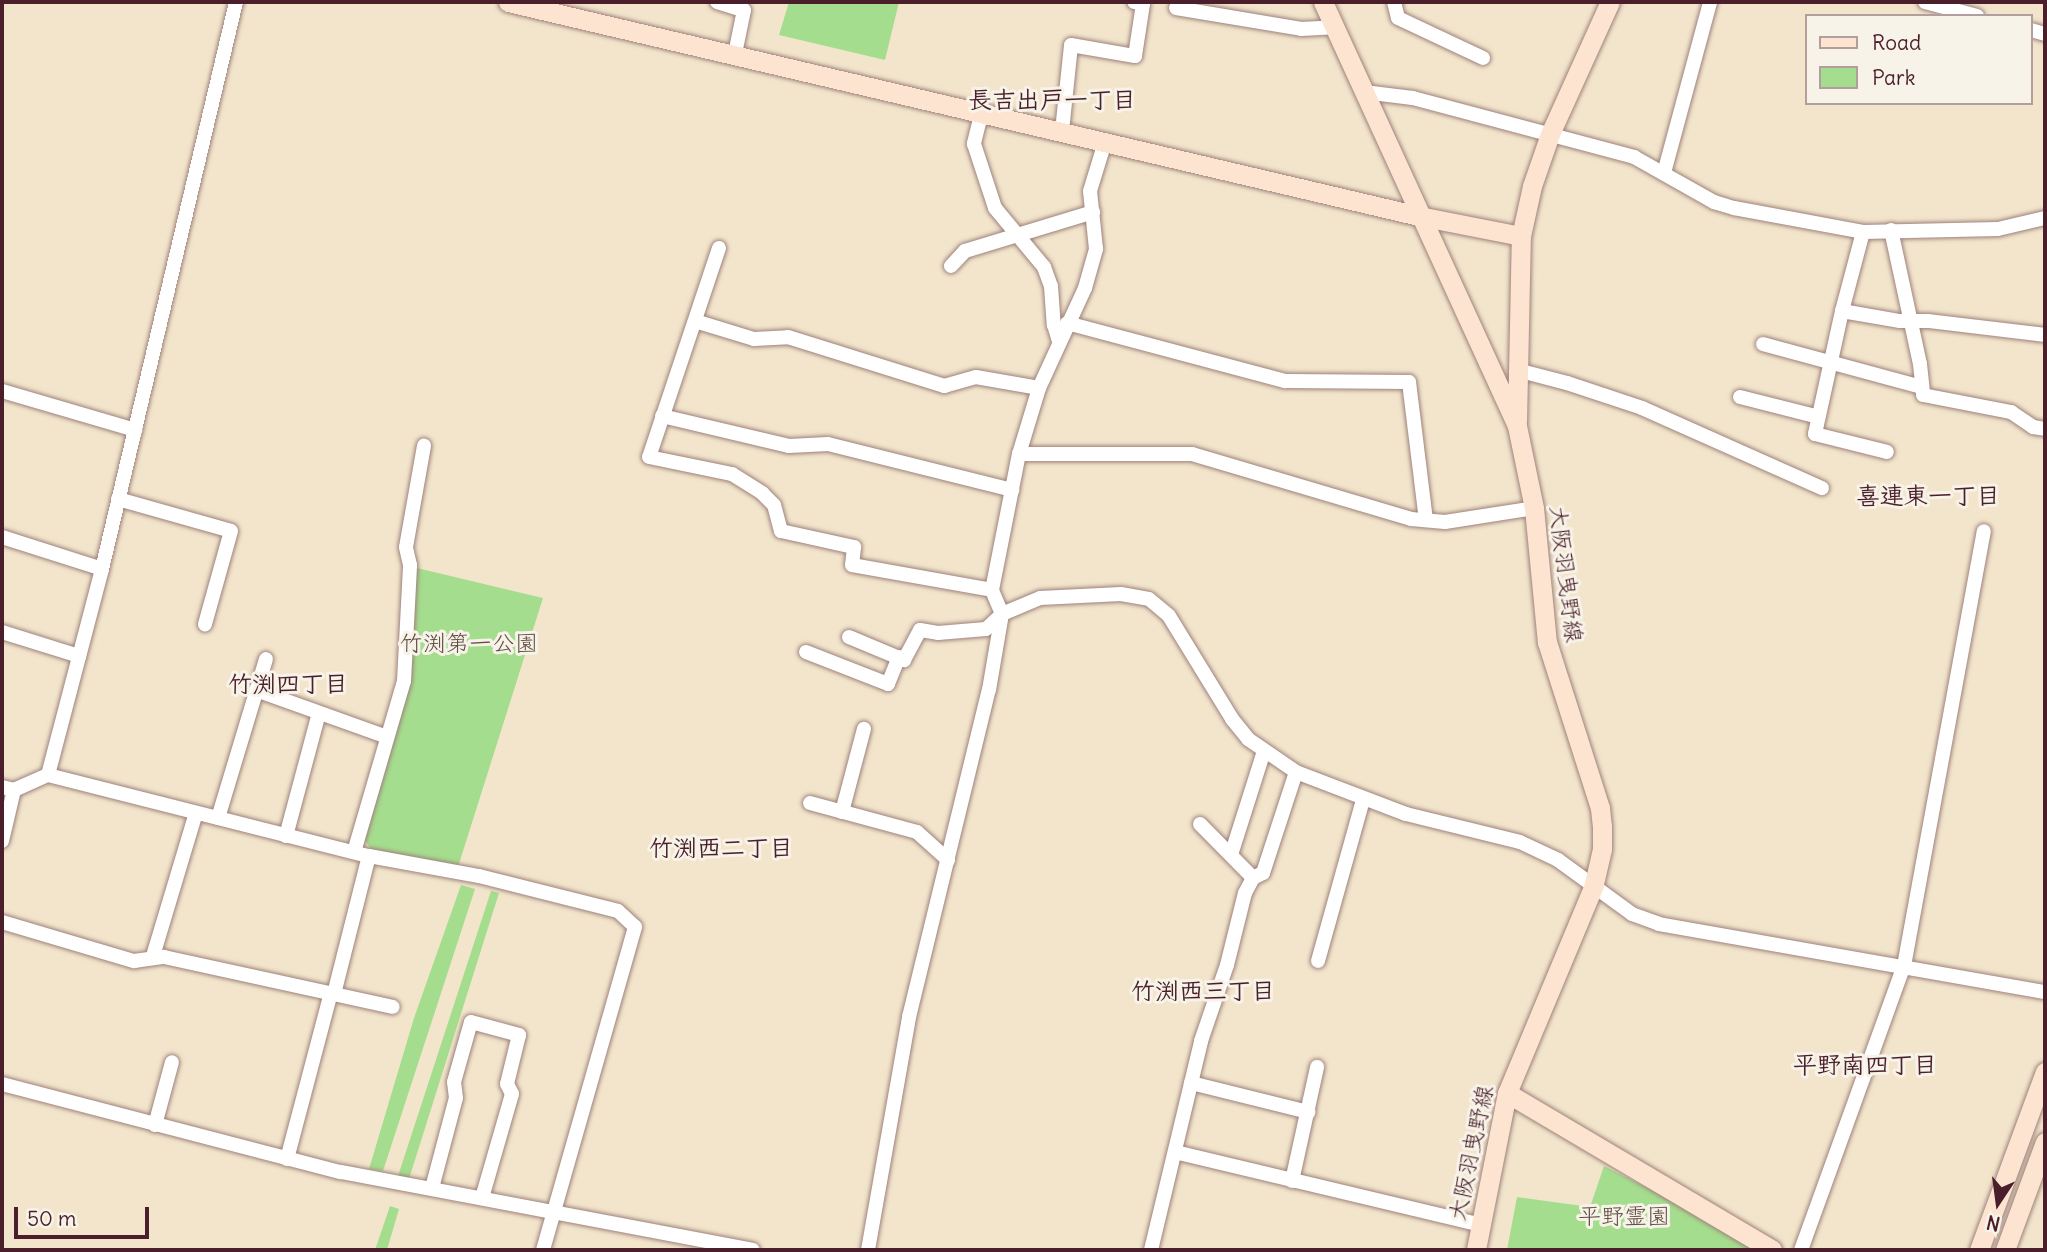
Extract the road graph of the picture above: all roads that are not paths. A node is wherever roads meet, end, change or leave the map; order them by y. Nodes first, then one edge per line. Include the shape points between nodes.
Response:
1 (236, 2) edge
2 (508, 2) edge
3 (718, 2) edge
4 (1134, 2) edge
5 (1323, 2) edge
6 (1394, 2) edge
7 (1610, 2) edge
8 (1710, 2) edge
9 (1925, 2) edge
10 (1177, 8) dead end
11 (1970, 14) edge
12 (1334, 27) junction
13 (736, 54) junction
14 (1483, 58) dead end
15 (1364, 92) junction
16 (982, 111) junction
17 (1062, 131) junction
18 (1550, 134) junction
19 (1105, 142) junction
20 (1664, 173) junction
21 (1093, 212) junction
22 (1419, 216) junction
23 (2045, 218) edge
24 (1891, 230) junction
25 (1863, 232) junction
26 (1018, 236) junction
27 (1521, 236) junction
28 (719, 248) dead end
29 (951, 266) dead end
30 (1842, 311) junction
31 (695, 321) junction
32 (1911, 321) junction
33 (1067, 323) junction
34 (2045, 335) edge
35 (1059, 341) junction
36 (1763, 344) dead end
37 (1831, 362) junction
38 (1517, 370) junction
39 (1921, 387) junction
40 (1039, 388) junction
41 (2, 391) edge
42 (1740, 397) dead end
43 (662, 416) junction
44 (1819, 416) junction
45 (1517, 426) junction
46 (2045, 429) edge
47 (135, 430) junction
48 (424, 446) dead end
49 (1887, 452) dead end
50 (1019, 454) junction
51 (1822, 488) dead end
52 (1012, 490) junction
53 (118, 499) junction
54 (1534, 508) junction
55 (1426, 520) junction
56 (1984, 531) dead end
57 (2, 537) edge
58 (102, 569) junction
59 (992, 590) junction
60 (1003, 614) junction
61 (205, 624) dead end
62 (2, 632) edge
63 (849, 636) dead end
64 (806, 652) dead end
65 (79, 656) junction
66 (899, 656) junction
67 (266, 659) dead end
68 (256, 690) junction
69 (319, 713) junction
70 (864, 729) dead end
71 (387, 737) junction
72 (1264, 751) junction
73 (1296, 772) junction
74 (48, 775) junction
75 (8, 789) edge
76 (1363, 800) junction
77 (810, 803) dead end
78 (842, 812) junction
79 (195, 813) junction
80 (218, 818) junction
81 (1200, 824) dead end
82 (286, 836) junction
83 (2, 841) edge
84 (354, 852) junction
85 (1231, 855) junction
86 (369, 856) junction
87 (948, 860) junction
88 (1252, 878) junction
89 (1594, 884) junction
90 (2, 922) edge
91 (153, 956) junction
92 (1318, 961) dead end
93 (1904, 966) junction
94 (2045, 992) edge
95 (333, 993) junction
96 (393, 1007) dead end
97 (172, 1062) dead end
98 (1317, 1068) dead end
99 (2045, 1072) edge
100 (1191, 1083) junction
101 (2, 1084) edge
102 (1507, 1093) junction
103 (1308, 1112) junction
104 (155, 1125) junction
105 (2045, 1142) edge
106 (1175, 1152) junction
107 (287, 1158) junction
108 (2041, 1166) edge
109 (1292, 1181) junction
110 (432, 1188) junction
111 (482, 1198) junction
112 (552, 1212) junction
113 (1481, 1225) junction
114 (721, 1247) edge
115 (543, 1250) edge
116 (753, 1250) edge
117 (868, 1250) edge
118 (1151, 1250) edge
119 (1476, 1250) edge
120 (1772, 1250) edge
121 (1801, 1250) edge
122 (1979, 1250) edge
123 (2005, 1250) edge

1 - 47 street
2 - 13 street
3 - 13 street via 744,10
4 - 17 street via 1143,4 1135,56 1071,45
5 - 12 street, 大阪羽曳野線
6 - 14 street via 1398,18
7 - 18 street
8 - 20 street
9 - 11 street
10 - 12 street via 1301,29
12 - 15 street, 大阪羽曳野線
13 - 16 street
15 - 18 street via 1413,98
15 - 22 street, 大阪羽曳野線
16 - 17 street
16 - 26 street via 974,144 995,208
17 - 19 street
18 - 20 street via 1634,157
18 - 27 street
19 - 21 street via 1090,191
19 - 22 street
20 - 25 street via 1714,202 1734,208
21 - 26 street
21 - 33 street via 1096,249
22 - 27 street
22 - 45 street, 大阪羽曳野線
23 - 24 street via 1998,229
24 - 25 street
24 - 32 street
25 - 30 street
26 - 29 street via 965,251
26 - 35 street via 1044,267
27 - 38 street
28 - 31 street
30 - 32 street
30 - 37 street
31 - 40 street via 754,339 788,337 944,386 976,377
31 - 43 street
32 - 34 street
32 - 39 street
33 - 35 street
33 - 55 street via 1285,381 1409,382
35 - 40 street
36 - 37 street
37 - 39 street
37 - 44 street
38 - 45 street
38 - 51 street via 1642,408
39 - 46 street via 1923,396 2011,412
40 - 50 street
41 - 47 street
42 - 44 street
43 - 52 street via 789,446 828,444
43 - 59 street via 649,457 732,474 774,505 781,531 854,547 852,565
44 - 49 street via 1815,434
45 - 54 street, 大阪羽曳野線
47 - 53 street
48 - 71 street via 406,547 410,565 404,681
50 - 52 street
50 - 55 street via 1192,454
52 - 59 street
53 - 58 street
53 - 61 street via 231,531
54 - 55 street via 1445,522
54 - 89 street, 大阪羽曳野線 via 1547,642 1600,808 1602,849
56 - 93 street
57 - 58 street
58 - 65 street
59 - 60 street
60 - 66 street via 986,629 920,631 904,660
60 - 72 street via 1040,598 1121,594 1149,599 1169,616 1232,719
60 - 87 street
62 - 65 street
63 - 66 street
64 - 66 street via 888,684
65 - 74 street
67 - 68 street
68 - 69 street
68 - 80 street
69 - 71 street
69 - 82 street
70 - 78 street
71 - 84 street
72 - 73 street
72 - 85 street
73 - 76 street
73 - 88 street via 1263,873
74 - 75 street
74 - 79 street
75 - 83 street
76 - 89 street via 1435,823 1520,842
76 - 92 street
77 - 78 street
78 - 87 street via 917,832
79 - 80 street
79 - 91 street
80 - 82 street
81 - 85 street
82 - 84 street
84 - 86 street
85 - 88 street
86 - 95 street
86 - 112 street via 479,876 618,911 635,927
87 - 117 street via 909,1017
88 - 100 street
89 - 93 street via 1632,914 1659,925
89 - 102 street, 大阪羽曳野線
90 - 91 street via 134,961
91 - 95 street
93 - 94 street
93 - 121 street
95 - 96 street
95 - 107 street
97 - 104 street
98 - 103 street
99 - 122 street
100 - 103 street
100 - 106 street
101 - 104 street
102 - 113 street, 大阪羽曳野線
102 - 120 street
103 - 109 street
104 - 107 street
105 - 108 street
106 - 109 street
106 - 118 street
107 - 110 street
108 - 123 street
109 - 113 street
110 - 111 street
110 - 111 street via 471,1023 519,1035 507,1084 512,1094
111 - 112 street
112 - 114 street
112 - 115 street
113 - 119 street, 大阪羽曳野線
114 - 116 street

